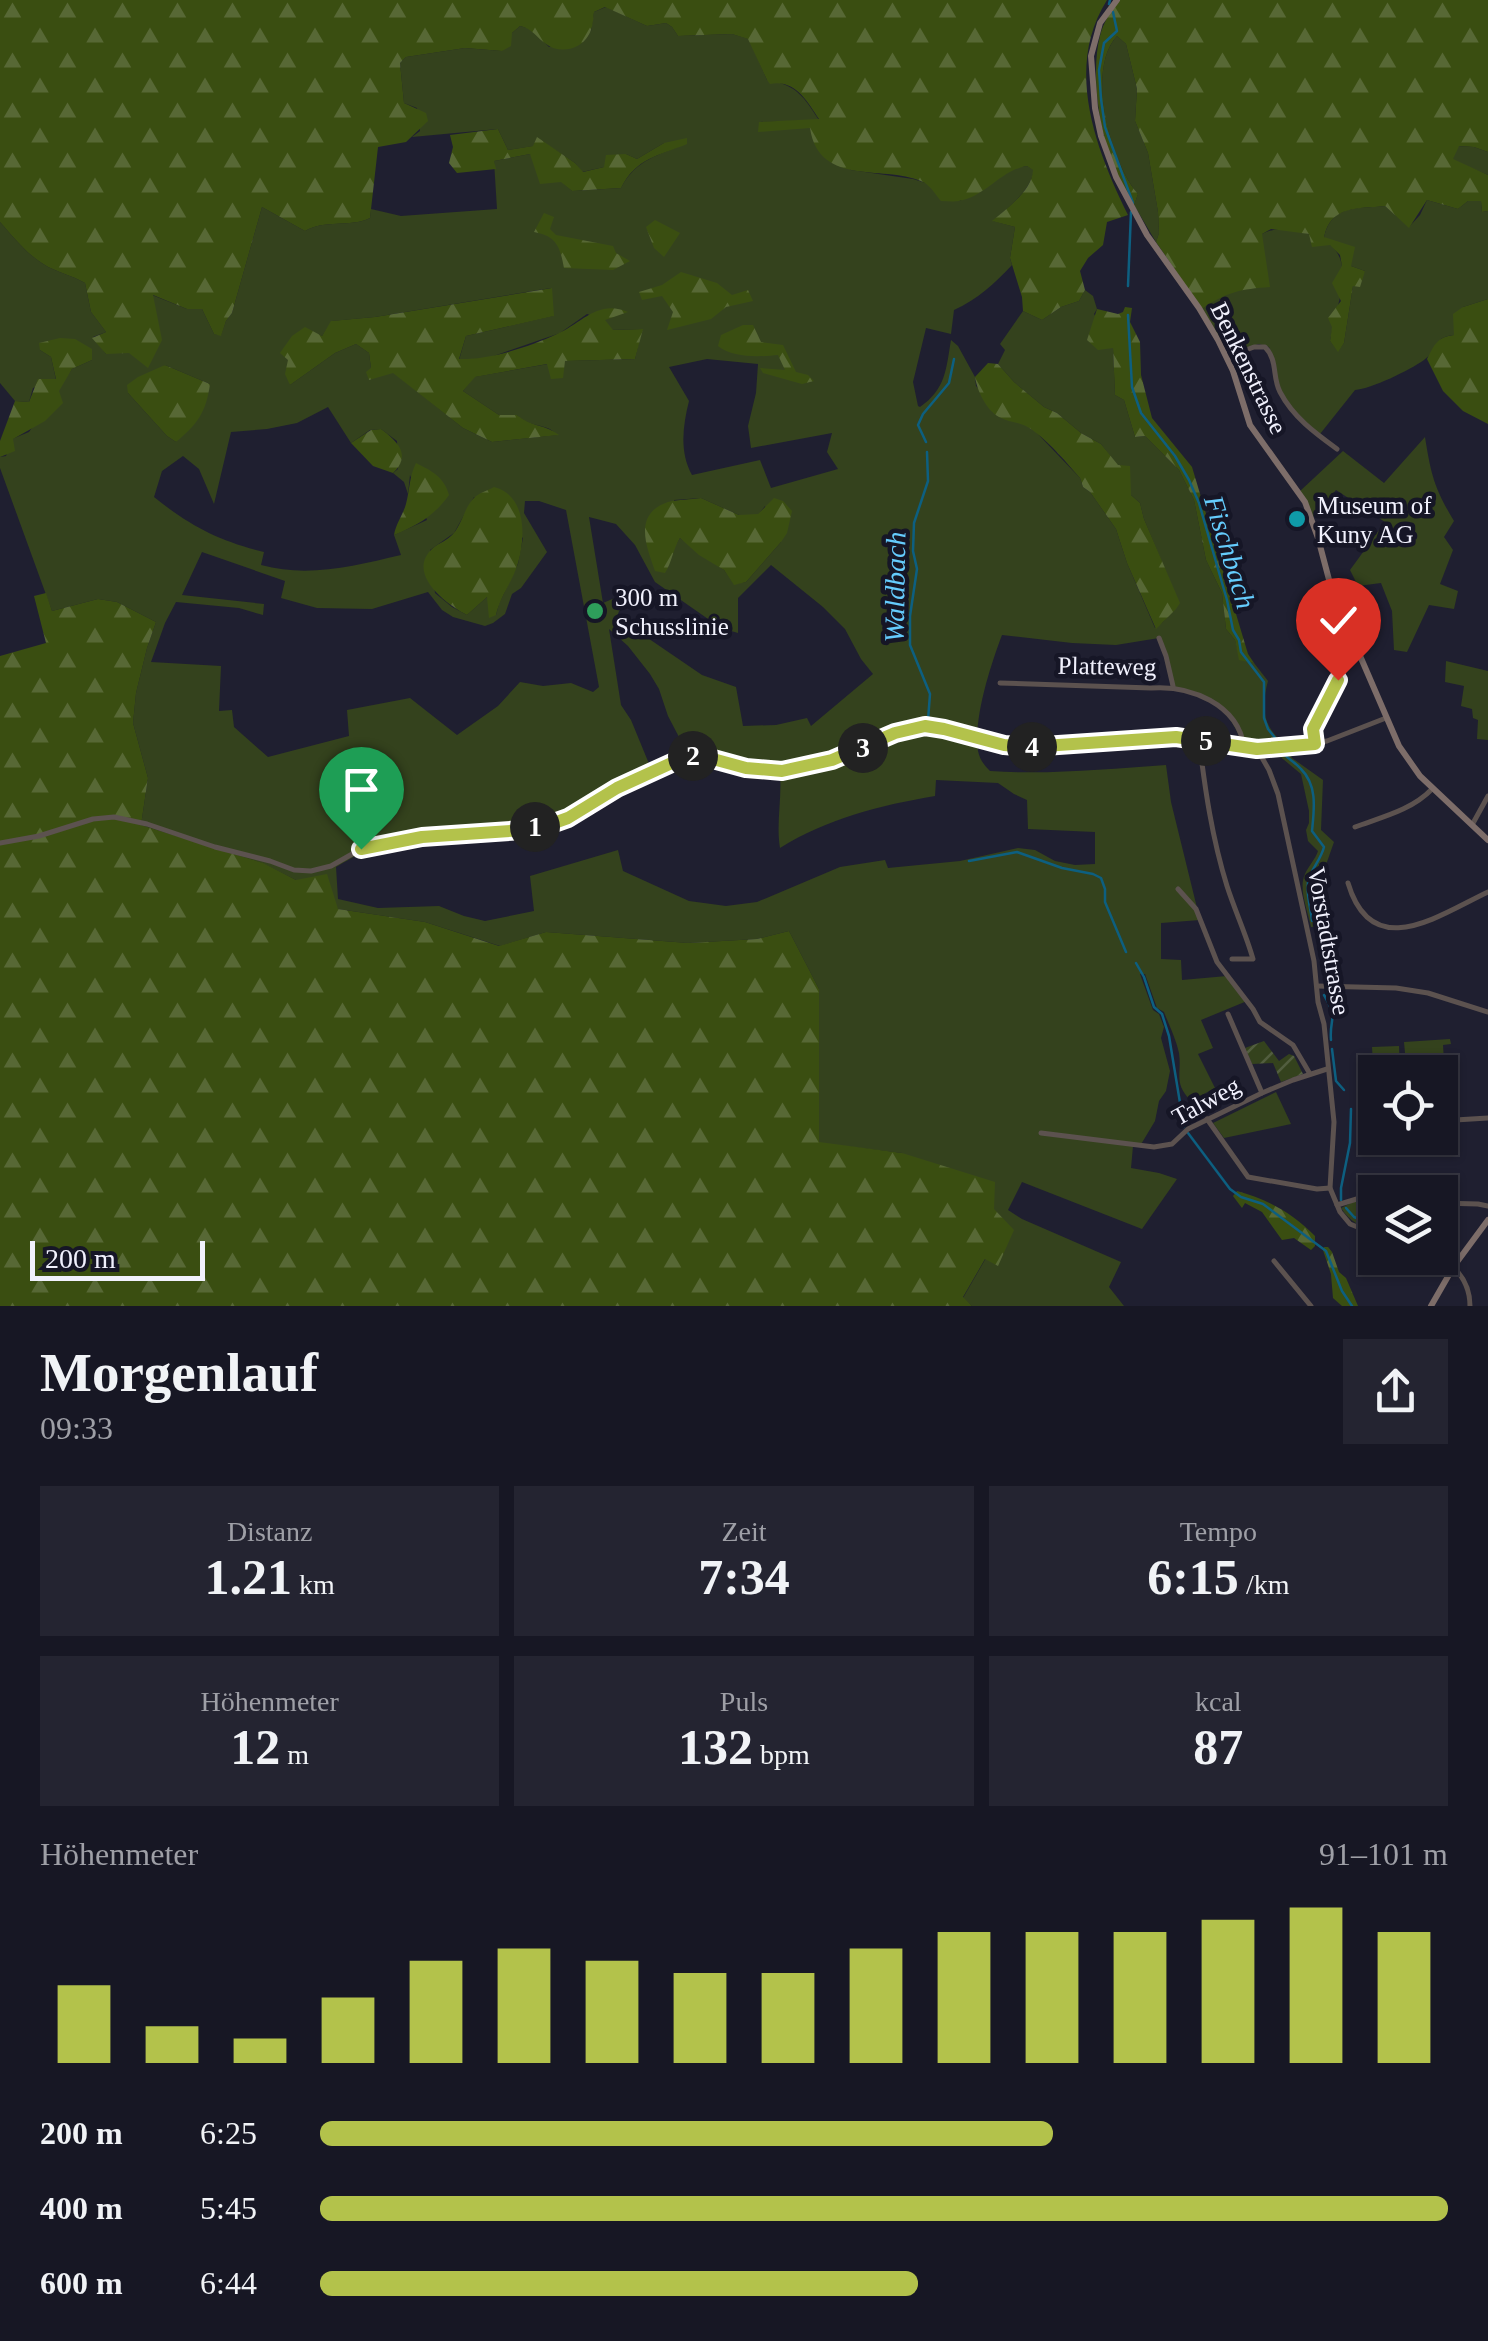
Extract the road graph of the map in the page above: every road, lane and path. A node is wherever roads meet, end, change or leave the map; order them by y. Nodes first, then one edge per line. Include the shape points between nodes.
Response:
1 (1117, 0) edge
2 (1226, 357) junction
3 (1338, 449) dead end
4 (1159, 638) dead end
5 (1348, 657) dead end
6 (1000, 683) dead end
7 (1173, 686) junction
8 (1386, 718) junction
9 (1199, 740) junction
10 (1315, 744) junction
11 (1244, 748) junction
12 (1257, 749) junction
13 (1432, 789) junction
14 (1488, 796) edge
15 (1472, 825) junction
16 (1355, 827) dead end
17 (1488, 840) edge
18 (0, 844) edge
19 (1348, 883) dead end
20 (1178, 889) dead end
21 (1488, 892) edge
22 (1232, 960) dead end
23 (1317, 986) junction
24 (1488, 1012) edge
25 (1228, 1014) dead end
26 (1328, 1069) junction
27 (1310, 1074) junction
28 (1262, 1093) junction
29 (1488, 1118) edge
30 (1207, 1120) junction
31 (1458, 1120) edge
32 (1040, 1133) dead end
33 (1330, 1188) junction
34 (1358, 1199) edge
35 (1458, 1203) edge
36 (1337, 1206) junction
37 (1488, 1206) edge
38 (1488, 1220) edge
39 (1358, 1227) edge
40 (1274, 1261) dead end
41 (1458, 1261) edge
42 (1458, 1272) edge
43 (1449, 1275) edge
44 (1311, 1306) edge
45 (1430, 1306) edge
46 (1470, 1306) edge

1 - 2 street, Benkenstrasse via 1100,24 1091,56 1106,149 1147,235
2 - 3 street via 1265,347 1281,394
2 - 8 street, Benkenstrasse via 1250,426 1312,518 1332,592
4 - 7 street
5 - 10 street via 1313,729
6 - 7 street, Platteweg
7 - 11 street, Platteweg via 1224,711
8 - 10 street
8 - 13 street, Benkenstrasse
9 - 11 street
9 - 18 street via 1029,747 925,726 782,771 687,756 554,823 380,844 310,871 114,817
9 - 22 street via 1210,822 1253,960
10 - 12 street
11 - 12 street
12 - 23 street, Vorstadtstrasse via 1278,794
13 - 15 street, Benkenstrasse
13 - 16 street via 1422,800
14 - 15 street
15 - 17 street, Benkenstrasse
19 - 21 street via 1364,916 1394,930
20 - 27 street via 1196,909 1217,962 1263,1024 1293,1045
23 - 24 street via 1396,988
23 - 26 street, Vorstadtstrasse
25 - 28 street
26 - 27 street, Talweg
26 - 33 street, Vorstadtstrasse via 1334,1122
27 - 28 street, Talweg
28 - 30 street, Talweg
29 - 31 street
30 - 32 street, Talweg via 1172,1144 1154,1147
30 - 33 street via 1248,1177
33 - 36 street, Vorstadtstrasse
34 - 36 street
35 - 37 street
36 - 39 street
38 - 41 street
40 - 44 street
42 - 46 street
43 - 45 street

